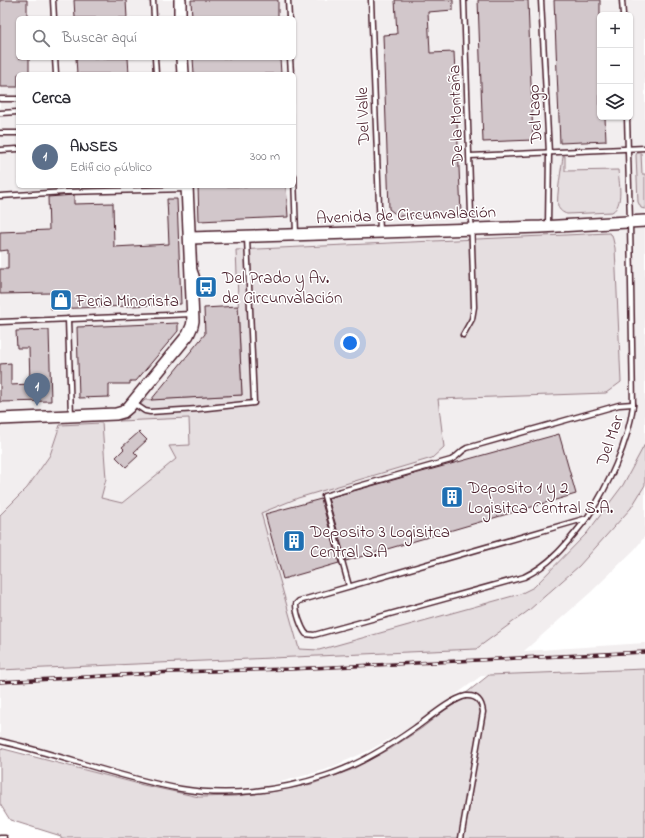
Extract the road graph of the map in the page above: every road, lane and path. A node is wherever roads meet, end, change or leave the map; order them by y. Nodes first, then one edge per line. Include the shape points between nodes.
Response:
1 (53, 0) edge
2 (153, 0) edge
3 (180, 0) edge
4 (288, 0) edge
5 (371, 0) edge
6 (464, 0) edge
7 (542, 0) edge
8 (622, 0) edge
9 (623, 12) edge
10 (54, 16) edge
11 (154, 16) edge
12 (180, 16) edge
13 (289, 16) edge
14 (55, 60) edge
15 (155, 60) edge
16 (182, 60) edge
17 (290, 60) edge
18 (56, 72) edge
19 (156, 72) edge
20 (183, 72) edge
21 (291, 72) edge
22 (0, 99) edge
23 (16, 99) edge
24 (16, 112) edge
25 (0, 113) edge
26 (627, 120) edge
27 (16, 133) edge
28 (0, 134) edge
29 (645, 148) edge
30 (16, 149) edge
31 (628, 149) junction
32 (0, 150) edge
33 (549, 153) junction
34 (470, 156) junction
35 (64, 188) edge
36 (187, 188) edge
37 (294, 188) edge
38 (65, 192) junction
39 (0, 196) edge
40 (645, 221) edge
41 (630, 222) junction
42 (548, 227) junction
43 (472, 229) junction
44 (380, 232) junction
45 (296, 235) junction
46 (247, 237) junction
47 (190, 238) junction
48 (192, 309) junction
49 (68, 319) junction
50 (0, 322) edge
51 (463, 335) dead end
52 (132, 403) junction
53 (633, 404) junction
54 (71, 416) junction
55 (0, 419) edge
56 (587, 518) junction
57 (349, 586) junction
58 (0, 741) edge
59 (0, 838) edge
60 (5, 838) edge
61 (461, 838) edge

1 - 10 lane
2 - 11 lane
3 - 12 street
4 - 13 lane
5 - 44 lane, Del Valle
6 - 34 lane, De la Montaña
7 - 33 lane, Del Lago
8 - 9 lane
14 - 18 lane
15 - 19 lane
16 - 20 street
17 - 21 lane
22 - 23 lane
24 - 25 lane
26 - 31 lane, Del Mar
27 - 28 lane
29 - 31 lane
30 - 32 lane
31 - 33 lane
31 - 41 lane, Del Mar
33 - 34 lane
33 - 42 lane, Del Lago
34 - 43 lane, De la Montaña
35 - 38 lane
36 - 38 lane
36 - 47 street
37 - 45 lane
38 - 39 lane
40 - 41 street, Avenida de Circunvalación
41 - 42 street, Avenida de Circunvalación
41 - 53 lane, Del Mar
42 - 43 street, Avenida de Circunvalación
43 - 44 street, Avenida de Circunvalación
43 - 51 lane, De la Montaña via 474,307 472,319
44 - 45 street, Avenida de Circunvalación
45 - 46 street, Avenida de Circunvalación
46 - 47 street, Avenida de Circunvalación
46 - 52 lane via 254,403 150,412
47 - 48 street
48 - 49 lane
48 - 52 street via 192,326 188,335
49 - 50 lane
49 - 54 lane
52 - 54 street via 123,412 116,414
53 - 56 lane, Del Mar via 626,439 596,505
53 - 57 lane via 598,411 467,448 455,459 324,496
54 - 55 street
56 - 57 lane
56 - 57 lane, Del Mar via 561,551 544,566 524,577 314,635 306,634 296,604
58 - 61 lane via 138,780 209,792 244,791 302,783 347,767 402,736 449,704 472,696 481,703 483,712
59 - 60 lane

